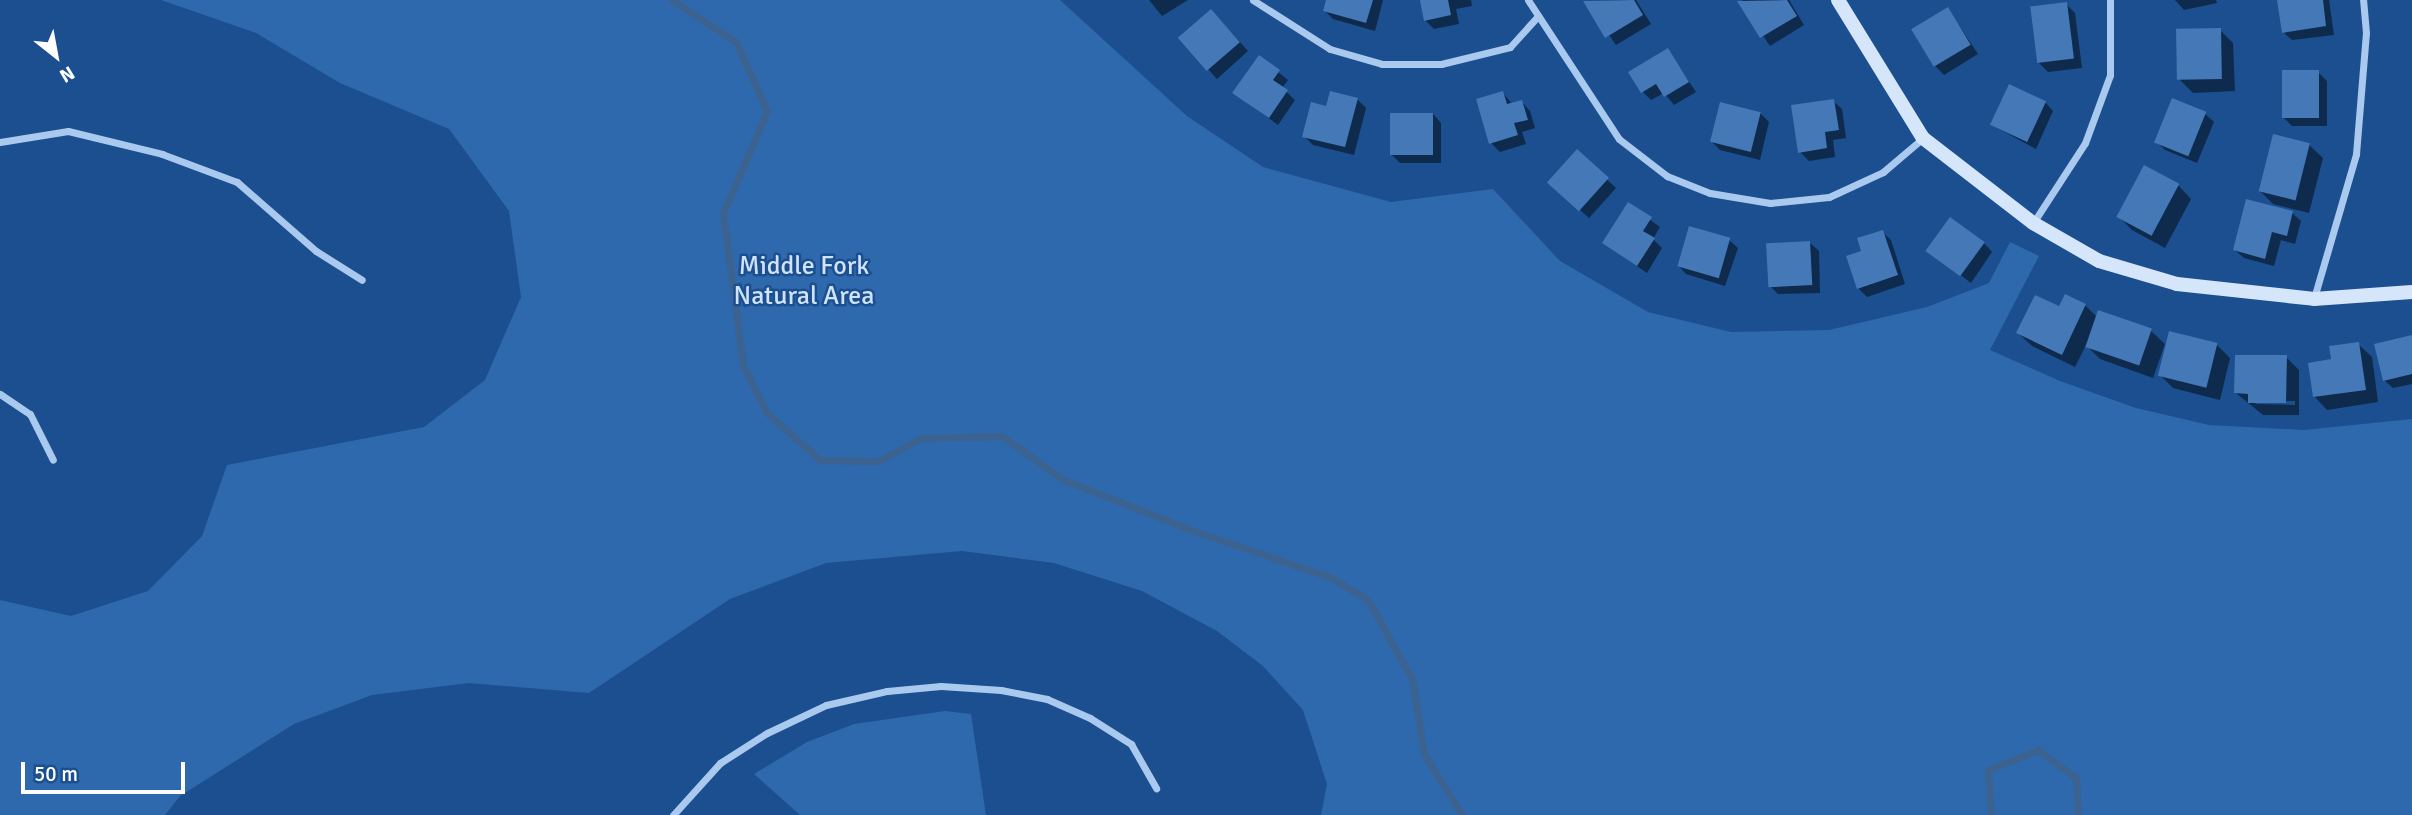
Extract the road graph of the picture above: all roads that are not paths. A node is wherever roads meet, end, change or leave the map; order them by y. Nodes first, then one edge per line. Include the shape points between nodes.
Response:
1 (1254, 0) edge
2 (1528, 0) edge
3 (1838, 0) edge
4 (2110, 0) edge
5 (2363, 0) edge
6 (1538, 16) junction
7 (1923, 138) junction
8 (0, 142) edge
9 (2033, 223) junction
10 (362, 280) dead end
11 (2412, 292) edge
12 (2314, 299) junction
13 (0, 394) edge
14 (53, 460) dead end
15 (1156, 788) dead end
16 (673, 815) edge

1 - 6 street via 1330,49 1382,64 1441,64 1510,47
2 - 6 street
3 - 7 street
4 - 9 street via 2110,75 2085,143
5 - 12 street via 2366,33 2356,155
6 - 7 street via 1619,139 1667,176 1710,193 1770,204 1829,197 1883,172
7 - 9 street
8 - 10 street via 68,131 162,154 237,182 316,251
9 - 12 street via 2099,261 2177,284
11 - 12 street
13 - 14 street via 30,414
15 - 16 street via 1131,744 1090,718 1047,699 941,686 887,691 826,705 767,733 720,763

